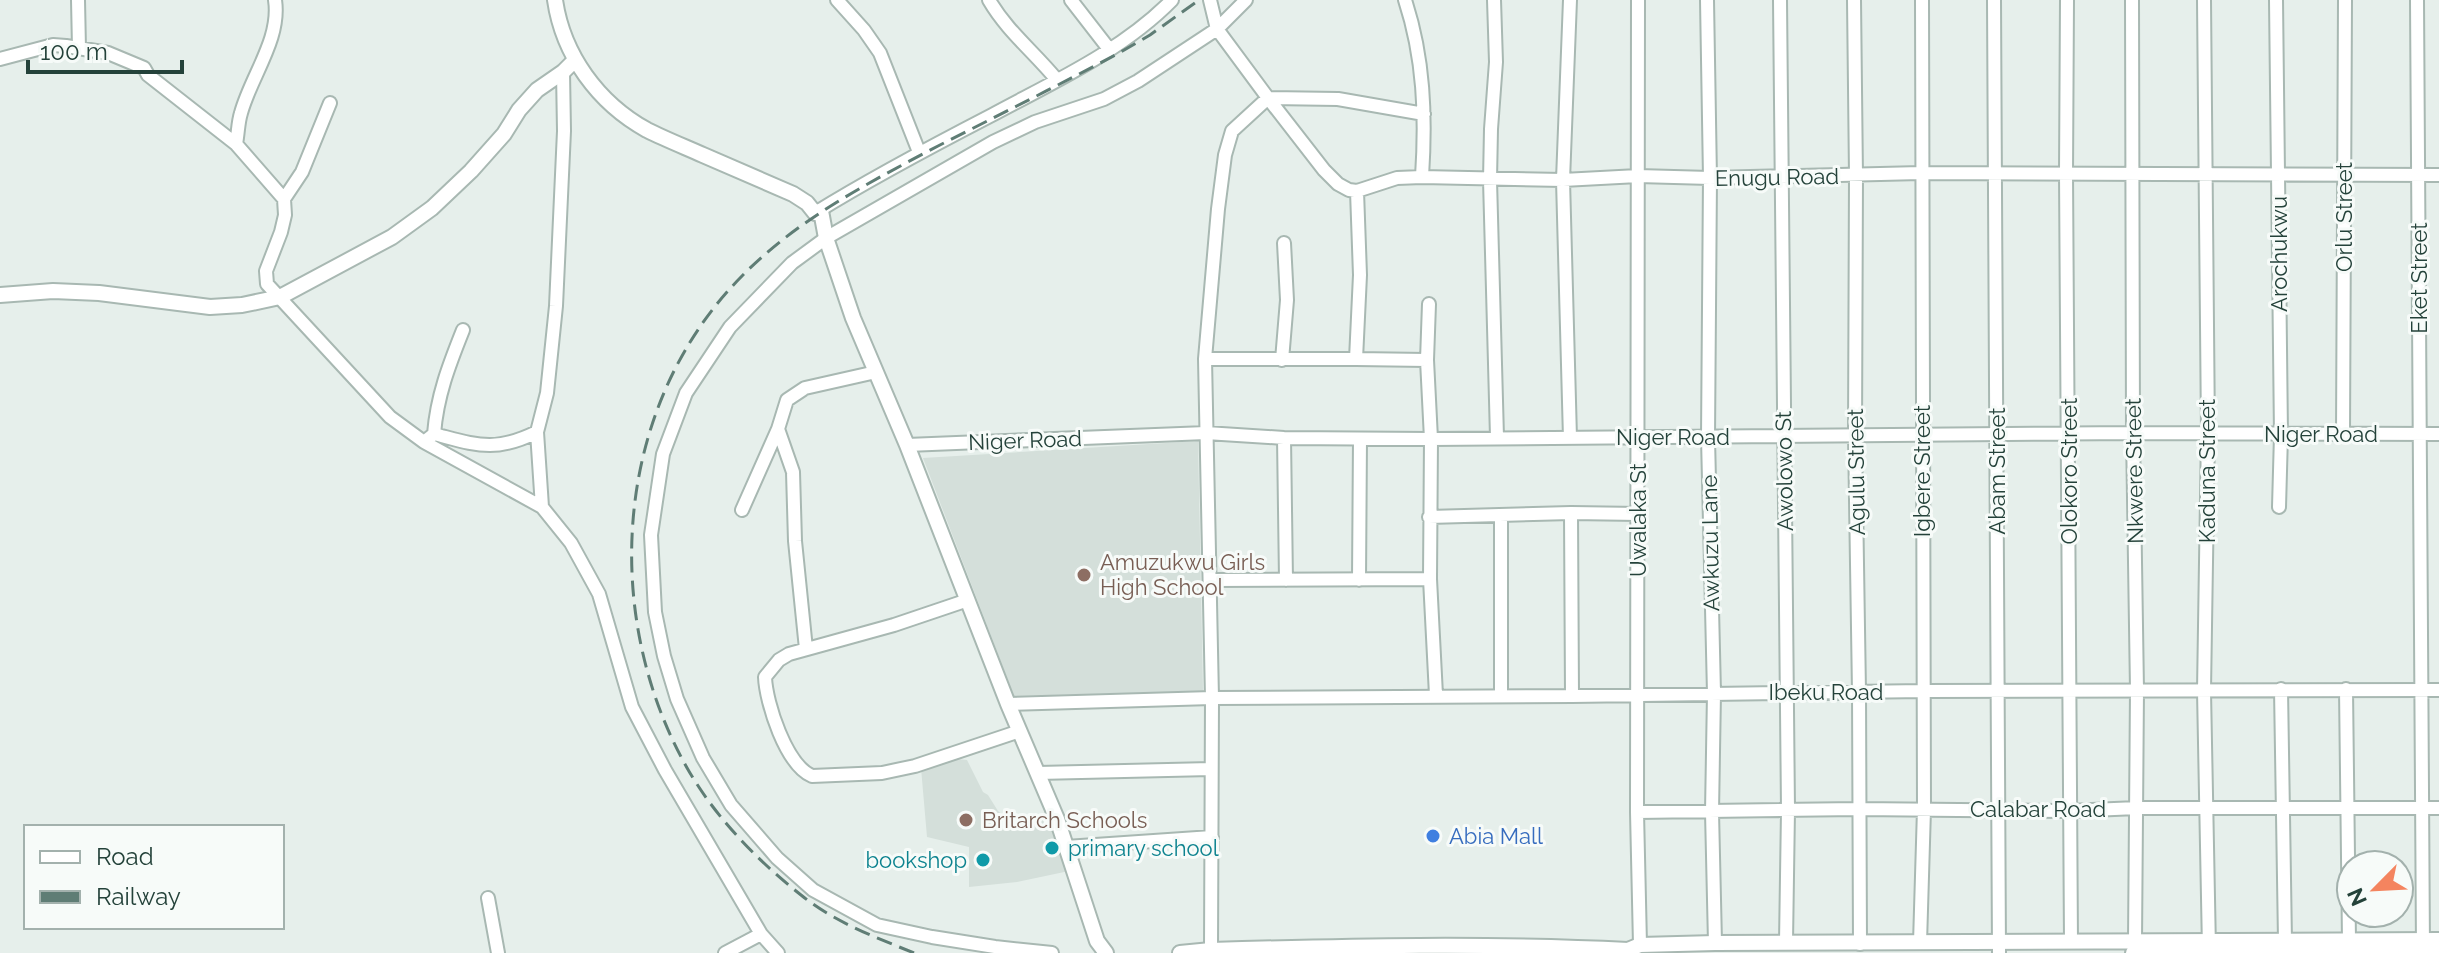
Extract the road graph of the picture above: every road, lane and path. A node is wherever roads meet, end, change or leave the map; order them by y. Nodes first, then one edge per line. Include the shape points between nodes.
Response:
1 (78, 0) edge
2 (275, 0) edge
3 (555, 0) edge
4 (837, 0) edge
5 (989, 0) edge
6 (1071, 0) edge
7 (1172, 0) edge
8 (1210, 0) edge
9 (1246, 0) edge
10 (1405, 0) edge
11 (1494, 0) edge
12 (1570, 0) edge
13 (1638, 0) edge
14 (1707, 0) edge
15 (1780, 0) edge
16 (1854, 0) edge
17 (1922, 0) edge
18 (1994, 0) edge
19 (2067, 0) edge
20 (2132, 0) edge
21 (2204, 0) edge
22 (2276, 0) edge
23 (2345, 0) edge
24 (2417, 0) edge
25 (1217, 29) junction
26 (79, 48) junction
27 (1109, 49) junction
28 (0, 59) edge
29 (569, 67) junction
30 (1057, 80) junction
31 (1268, 98) junction
32 (330, 103) dead end
33 (1424, 114) junction
34 (236, 144) junction
35 (919, 152) junction
36 (1921, 173) junction
37 (1994, 173) junction
38 (2066, 173) junction
39 (2279, 174) junction
40 (2132, 175) junction
41 (2205, 175) junction
42 (2419, 175) junction
43 (2439, 175) edge
44 (1638, 176) junction
45 (1856, 176) junction
46 (2344, 176) junction
47 (1422, 177) junction
48 (1781, 177) junction
49 (1710, 178) junction
50 (1490, 180) junction
51 (1563, 180) junction
52 (1357, 191) junction
53 (284, 199) junction
54 (815, 213) junction
55 (826, 238) junction
56 (1284, 243) dead end
57 (0, 295) edge
58 (280, 297) junction
59 (1429, 304) dead end
60 (463, 330) dead end
61 (1205, 359) junction
62 (1356, 359) junction
63 (1282, 360) junction
64 (1427, 360) junction
65 (876, 372) junction
66 (778, 429) junction
67 (537, 432) junction
68 (1206, 433) junction
69 (2133, 433) junction
70 (2208, 433) junction
71 (1922, 434) junction
72 (2069, 434) junction
73 (2343, 434) junction
74 (2420, 434) junction
75 (2439, 434) edge
76 (1855, 435) junction
77 (2281, 435) junction
78 (1997, 436) junction
79 (1497, 437) junction
80 (1638, 437) junction
81 (1783, 437) junction
82 (429, 438) junction
83 (1284, 438) junction
84 (1570, 438) junction
85 (1708, 438) junction
86 (1360, 439) junction
87 (1431, 439) junction
88 (907, 445) junction
89 (542, 507) junction
90 (2279, 507) dead end
91 (742, 510) dead end
92 (1571, 513) junction
93 (1639, 514) junction
94 (1501, 515) junction
95 (1429, 517) junction
96 (1430, 579) junction
97 (1211, 580) junction
98 (1286, 580) junction
99 (1359, 580) junction
100 (968, 600) junction
101 (806, 649) junction
102 (2281, 689) junction
103 (2346, 689) junction
104 (2137, 690) junction
105 (2421, 690) junction
106 (2439, 690) edge
107 (1924, 691) junction
108 (1996, 691) junction
109 (2070, 691) junction
110 (2204, 691) junction
111 (1787, 692) junction
112 (1859, 692) junction
113 (1714, 693) junction
114 (1436, 695) junction
115 (1501, 695) junction
116 (1638, 695) junction
117 (1572, 696) junction
118 (1212, 698) junction
119 (1008, 704) junction
120 (1020, 731) junction
121 (1211, 769) junction
122 (1038, 773) junction
123 (2137, 808) junction
124 (2206, 808) junction
125 (2283, 808) junction
126 (2349, 808) junction
127 (2422, 808) junction
128 (2439, 808) edge
129 (1858, 809) junction
130 (1924, 809) junction
131 (1788, 810) junction
132 (1997, 810) junction
133 (2069, 811) junction
134 (1637, 812) junction
135 (1712, 812) junction
136 (1212, 837) junction
137 (1066, 847) junction
138 (488, 898) dead end
139 (761, 934) junction
140 (2439, 940) edge
141 (2285, 941) junction
142 (2349, 941) junction
143 (1786, 942) junction
144 (2071, 942) junction
145 (1715, 943) junction
146 (1920, 943) junction
147 (1860, 944) junction
148 (2423, 945) junction
149 (2209, 947) edge
150 (1998, 948) edge
151 (2134, 948) edge
152 (1211, 950) junction
153 (1636, 950) edge
154 (2439, 951) edge
155 (1103, 952) edge
156 (498, 953) edge
157 (725, 953) edge
158 (778, 953) edge
159 (1052, 953) edge
160 (1180, 953) edge

1 - 26 street
2 - 34 street via 272,33 241,113
3 - 29 street
4 - 35 street via 880,53
5 - 30 street via 1005,25
6 - 27 street
7 - 27 street
8 - 25 street
9 - 25 street
10 - 33 street via 1415,31
11 - 50 street
12 - 51 street
13 - 44 street, Uwalaka St
14 - 49 street, Awkuzu Lane
15 - 48 street, Awolowo St
16 - 45 street, Agulu Street
17 - 36 street, Igbere Street
18 - 37 street, Abam Street
19 - 38 street, Olokoro Street
20 - 40 street, Nkwere Street
21 - 41 street, Kaduna Street
22 - 39 street, Arochukwu
23 - 46 street, Orlu Street
24 - 42 street, Eket Street
25 - 31 street
25 - 55 street via 1138,81 993,142
26 - 28 street via 53,45
26 - 34 street via 144,68
27 - 30 street
29 - 54 street via 646,129 793,194
29 - 58 street via 537,90 504,134 432,208 392,237
29 - 67 street via 556,306 547,393
30 - 35 street
31 - 33 street via 1338,99
31 - 52 street via 1324,170 1338,184
31 - 61 street via 1232,131 1225,155
32 - 53 street via 302,172
33 - 47 street
34 - 53 street
35 - 54 street
36 - 37 street, Enugu Road
36 - 45 street, Enugu Road
36 - 71 street, Igbere Street
37 - 38 street, Enugu Road
37 - 78 street, Abam Street
38 - 40 street, Enugu Road
38 - 72 street, Olokoro Street
39 - 41 street, Enugu Road
39 - 46 street, Enugu Road
39 - 77 street, Arochukwu
40 - 41 street, Enugu Road
40 - 69 street, Nkwere Street
41 - 70 street, Kaduna Street
42 - 43 street, Enugu Road
42 - 46 street, Enugu Road
42 - 74 street, Eket Street
44 - 49 street, Enugu Road
44 - 51 street, Enugu Road
44 - 80 street, Uwalaka St
45 - 48 street, Enugu Road
45 - 76 street, Agulu Street
46 - 73 street, Orlu Street
47 - 50 street, Enugu Road
47 - 52 street, Enugu Road via 1397,178
48 - 49 street, Enugu Road
48 - 81 street, Awolowo St
49 - 85 street, Awkuzu Lane
50 - 51 street, Enugu Road
50 - 79 street
51 - 84 street
52 - 62 street
53 - 58 street via 281,232 265,278
54 - 55 street via 821,211
55 - 65 street
55 - 159 street via 792,263 730,327 686,393 663,454 651,535 655,612 677,699 731,805 813,890 877,925
56 - 63 street
57 - 58 street via 99,293 210,307
58 - 82 street via 390,417
59 - 64 street
60 - 82 street via 443,378
61 - 63 street
61 - 68 street
62 - 63 street
62 - 64 street
64 - 87 street
65 - 66 street via 795,393 787,400
65 - 88 street
66 - 91 street
66 - 101 street via 793,472
67 - 82 street via 499,445
67 - 89 street
68 - 83 street, Niger Road
68 - 88 street, Niger Road
68 - 97 street
69 - 70 street, Niger Road
69 - 72 street, Niger Road
69 - 104 street, Nkwere Street
70 - 77 street, Niger Road
70 - 110 street, Kaduna Street
71 - 76 street, Niger Road
71 - 78 street, Niger Road
71 - 107 street, Igbere Street
72 - 78 street, Niger Road
72 - 109 street, Olokoro Street
73 - 74 street, Niger Road
73 - 77 street, Niger Road
74 - 75 street, Niger Road
74 - 105 street, Eket Street
76 - 81 street, Niger Road
76 - 112 street, Agulu Street
77 - 90 street, Arochukwu
78 - 108 street, Abam Street
79 - 84 street, Niger Road
79 - 87 street, Niger Road
80 - 84 street, Niger Road
80 - 85 street, Niger Road
80 - 93 street, Uwalaka St
81 - 85 street, Niger Road
81 - 111 street, Awolowo St
82 - 89 street
83 - 86 street, Niger Road
83 - 98 street
85 - 113 street, Awkuzu Lane
86 - 87 street, Niger Road
86 - 99 street
87 - 95 street
88 - 100 street
89 - 139 street via 571,543 599,594 632,707
92 - 93 street
92 - 94 street
92 - 117 street
93 - 116 street, Uwalaka St
94 - 95 street
94 - 115 street
95 - 96 street
96 - 99 street
96 - 114 street
97 - 98 street
97 - 118 street
98 - 99 street
100 - 101 street
100 - 119 street
101 - 120 street via 779,660 765,677 779,728 806,774 882,773
102 - 103 street, Ibeku Road
102 - 110 street, Ibeku Road
102 - 125 street
103 - 105 street, Ibeku Road
103 - 126 street
104 - 109 street, Ibeku Road
104 - 110 street, Ibeku Road
104 - 123 street, Nkwere Street
105 - 106 street, Ibeku Road
105 - 127 street, Eket Street
107 - 108 street, Ibeku Road
107 - 112 street, Ibeku Road
107 - 130 street, Igbere Street
108 - 109 street, Ibeku Road
108 - 132 street, Abam Street
109 - 133 street, Olokoro Street
110 - 124 street, Kaduna Street
111 - 112 street, Ibeku Road
111 - 113 street, Ibeku Road
111 - 131 street, Awolowo St
112 - 129 street, Agulu Street
113 - 116 street, Ibeku Road
113 - 135 street, Awkuzu Lane
114 - 115 street, Ibeku Road
114 - 118 street, Ibeku Road
115 - 117 street, Ibeku Road
116 - 117 street, Ibeku Road
116 - 134 street, Uwalaka St
118 - 119 street, Ibeku Road
118 - 121 street
119 - 120 street
120 - 122 street
121 - 122 street
121 - 136 street
122 - 137 street
123 - 124 street, Calabar Road
123 - 133 street, Calabar Road
123 - 151 street, Nkwere Street
124 - 125 street, Calabar Road
124 - 149 street, Kaduna Street
125 - 126 street, Calabar Road
125 - 141 street
126 - 127 street, Calabar Road
126 - 142 street
127 - 128 street, Calabar Road
127 - 148 street, Eket Street
129 - 130 street, Calabar Road
129 - 131 street, Calabar Road
129 - 147 street, Agulu Street
130 - 132 street, Calabar Road
130 - 146 street, Igbere Street
131 - 135 street, Calabar Road
131 - 143 street, Awolowo St
132 - 133 street, Calabar Road
132 - 150 street, Abam Street
133 - 144 street, Olokoro Street
134 - 135 street, Calabar Road
134 - 153 street, Uwalaka St
135 - 145 street, Awkuzu Lane
136 - 137 street
136 - 152 street
137 - 155 street
138 - 156 street
139 - 157 street
139 - 158 street
140 - 148 street
141 - 142 street
141 - 149 street
142 - 148 street
143 - 145 street
143 - 147 street
144 - 150 street
144 - 151 street
145 - 153 street
146 - 147 street
146 - 150 street
148 - 149 street
148 - 154 street
149 - 151 street
152 - 153 street via 1466,945
152 - 160 street

